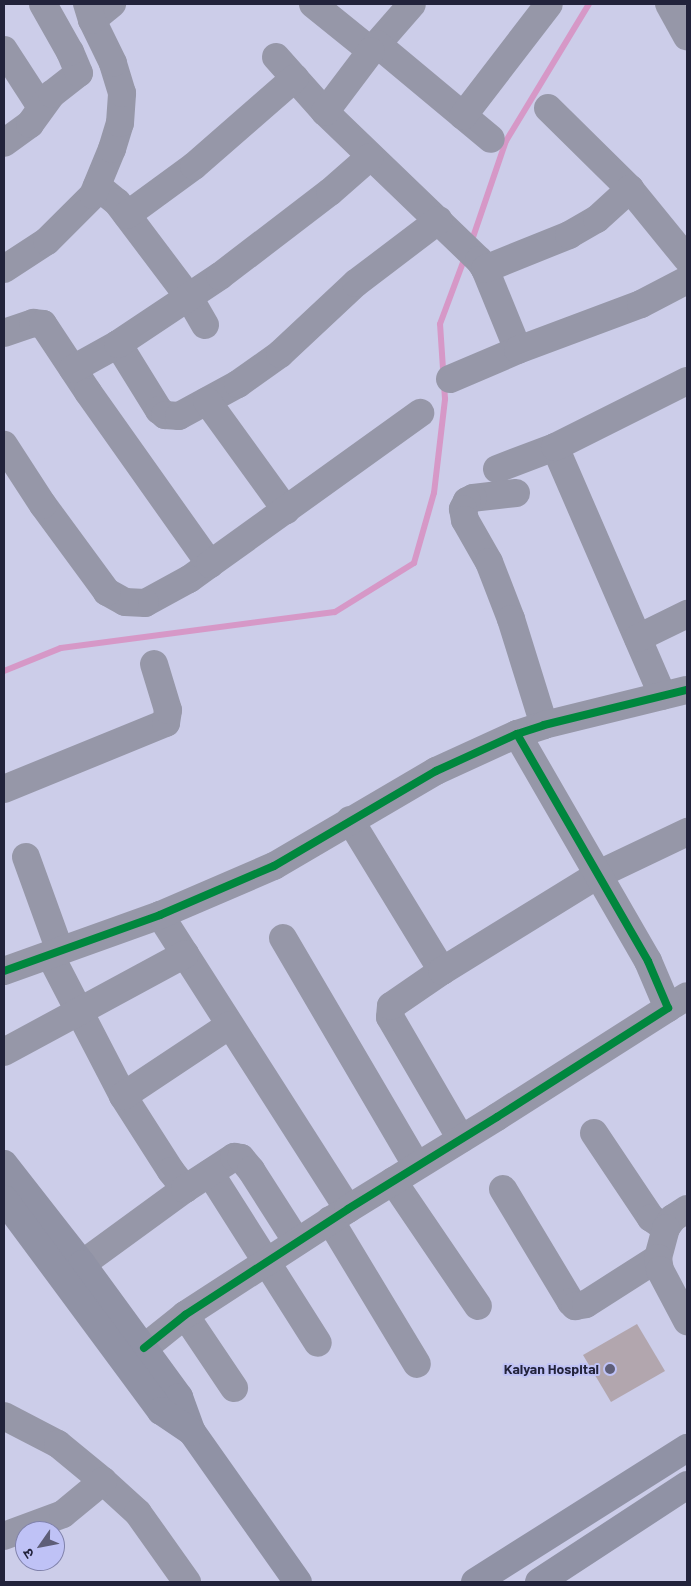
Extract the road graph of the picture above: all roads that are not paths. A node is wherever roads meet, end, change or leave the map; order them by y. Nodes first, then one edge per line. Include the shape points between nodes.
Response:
1 (43, 4) edge
2 (313, 4) edge
3 (412, 4) edge
4 (549, 4) edge
5 (669, 4) edge
6 (97, 9) edge
7 (687, 36) edge
8 (374, 47) junction
9 (4, 50) edge
10 (276, 57) dead end
11 (295, 78) junction
12 (41, 107) junction
13 (548, 108) dead end
14 (325, 112) junction
15 (463, 116) junction
16 (490, 139) dead end
17 (4, 142) edge
18 (370, 157) junction
19 (96, 186) junction
20 (630, 188) junction
21 (127, 215) junction
22 (439, 220) junction
23 (477, 258) junction
24 (687, 259) edge
25 (4, 269) edge
26 (687, 280) edge
27 (187, 296) junction
28 (205, 324) dead end
29 (4, 333) edge
30 (118, 344) junction
31 (518, 350) junction
32 (72, 369) junction
33 (450, 380) dead end
34 (687, 381) edge
35 (207, 401) junction
36 (420, 413) dead end
37 (4, 445) edge
38 (555, 447) junction
39 (497, 469) dead end
40 (516, 493) dead end
41 (286, 510) junction
42 (210, 564) junction
43 (687, 614) edge
44 (638, 638) junction
45 (154, 664) dead end
46 (675, 693) edge
47 (544, 725) junction
48 (517, 734) junction
49 (4, 789) edge
50 (350, 820) junction
51 (687, 832) edge
52 (26, 858) dead end
53 (599, 874) junction
54 (160, 914) junction
55 (283, 938) dead end
56 (55, 953) junction
57 (185, 954) junction
58 (4, 971) edge
59 (442, 971) junction
60 (678, 1002) edge
61 (80, 1013) junction
62 (230, 1025) junction
63 (4, 1052) edge
64 (123, 1096) junction
65 (594, 1133) dead end
66 (461, 1139) junction
67 (4, 1164) edge
68 (416, 1166) junction
69 (210, 1173) junction
70 (393, 1181) junction
71 (185, 1189) junction
72 (503, 1189) dead end
73 (4, 1199) edge
74 (687, 1209) edge
75 (339, 1214) junction
76 (666, 1228) junction
77 (297, 1242) junction
78 (658, 1258) junction
79 (265, 1262) junction
80 (82, 1264) junction
81 (478, 1306) dead end
82 (185, 1315) junction
83 (687, 1322) edge
84 (318, 1343) dead end
85 (144, 1348) junction
86 (417, 1364) dead end
87 (234, 1388) dead end
88 (4, 1416) edge
89 (192, 1432) junction
90 (687, 1448) edge
91 (103, 1480) junction
92 (687, 1485) edge
93 (4, 1536) edge
94 (187, 1582) edge
95 (298, 1582) edge
96 (475, 1582) edge
97 (539, 1582) edge

1 - 12 street via 78,72
2 - 8 street
3 - 8 street
4 - 15 street
5 - 7 street
6 - 19 street via 122,93 120,122
8 - 14 street
8 - 15 street
9 - 12 street
10 - 11 street
11 - 14 street
11 - 21 street via 194,166
12 - 17 street via 30,124
13 - 20 street
14 - 18 street
15 - 16 street
18 - 22 street
18 - 27 street via 260,246
19 - 21 street via 117,202
19 - 25 street via 93,195 47,241
20 - 23 street via 597,219 569,235
20 - 24 street
21 - 27 street
22 - 23 street
22 - 35 street via 356,283 280,354
23 - 31 street
26 - 31 street via 641,304
27 - 28 street
27 - 30 street
29 - 32 street via 34,323 43,324
30 - 32 street
30 - 35 street via 164,415 179,416
31 - 33 street
32 - 42 street
34 - 38 street
35 - 41 street
36 - 41 street
37 - 42 street via 107,592 125,602 145,603
38 - 39 street
38 - 44 street
40 - 47 street via 473,498 463,509 465,520 489,562 511,619
41 - 42 street
43 - 44 street
44 - 46 street
45 - 49 street via 168,710 166,723
46 - 47 street
47 - 48 street
48 - 50 street via 436,771
48 - 53 street
50 - 54 street via 274,866
50 - 59 street
51 - 53 street
52 - 56 street
53 - 59 street
53 - 60 street via 648,961
54 - 56 street
54 - 57 street
55 - 68 street
56 - 58 street
56 - 61 street
57 - 61 street
57 - 62 street
59 - 66 street via 397,1000 390,1017
60 - 66 street
61 - 63 street
61 - 64 street
62 - 64 street
62 - 75 street
64 - 71 street
65 - 76 street via 651,1218
66 - 68 street
67 - 80 main road
68 - 70 street
69 - 71 street
69 - 77 street via 234,1157 241,1158
69 - 79 street
70 - 75 street
70 - 81 street
71 - 80 street
72 - 78 street via 575,1306 586,1304
73 - 89 main road via 161,1411
74 - 76 street via 673,1218
75 - 77 street
75 - 86 street
76 - 78 street
77 - 79 street
78 - 83 street via 660,1270
79 - 82 street
79 - 84 street
80 - 85 main road
82 - 85 street
82 - 87 street
85 - 89 main road via 179,1397
88 - 91 street via 58,1444
89 - 95 main road
90 - 96 main road
91 - 93 street via 62,1514
91 - 94 street via 138,1513
92 - 97 main road

